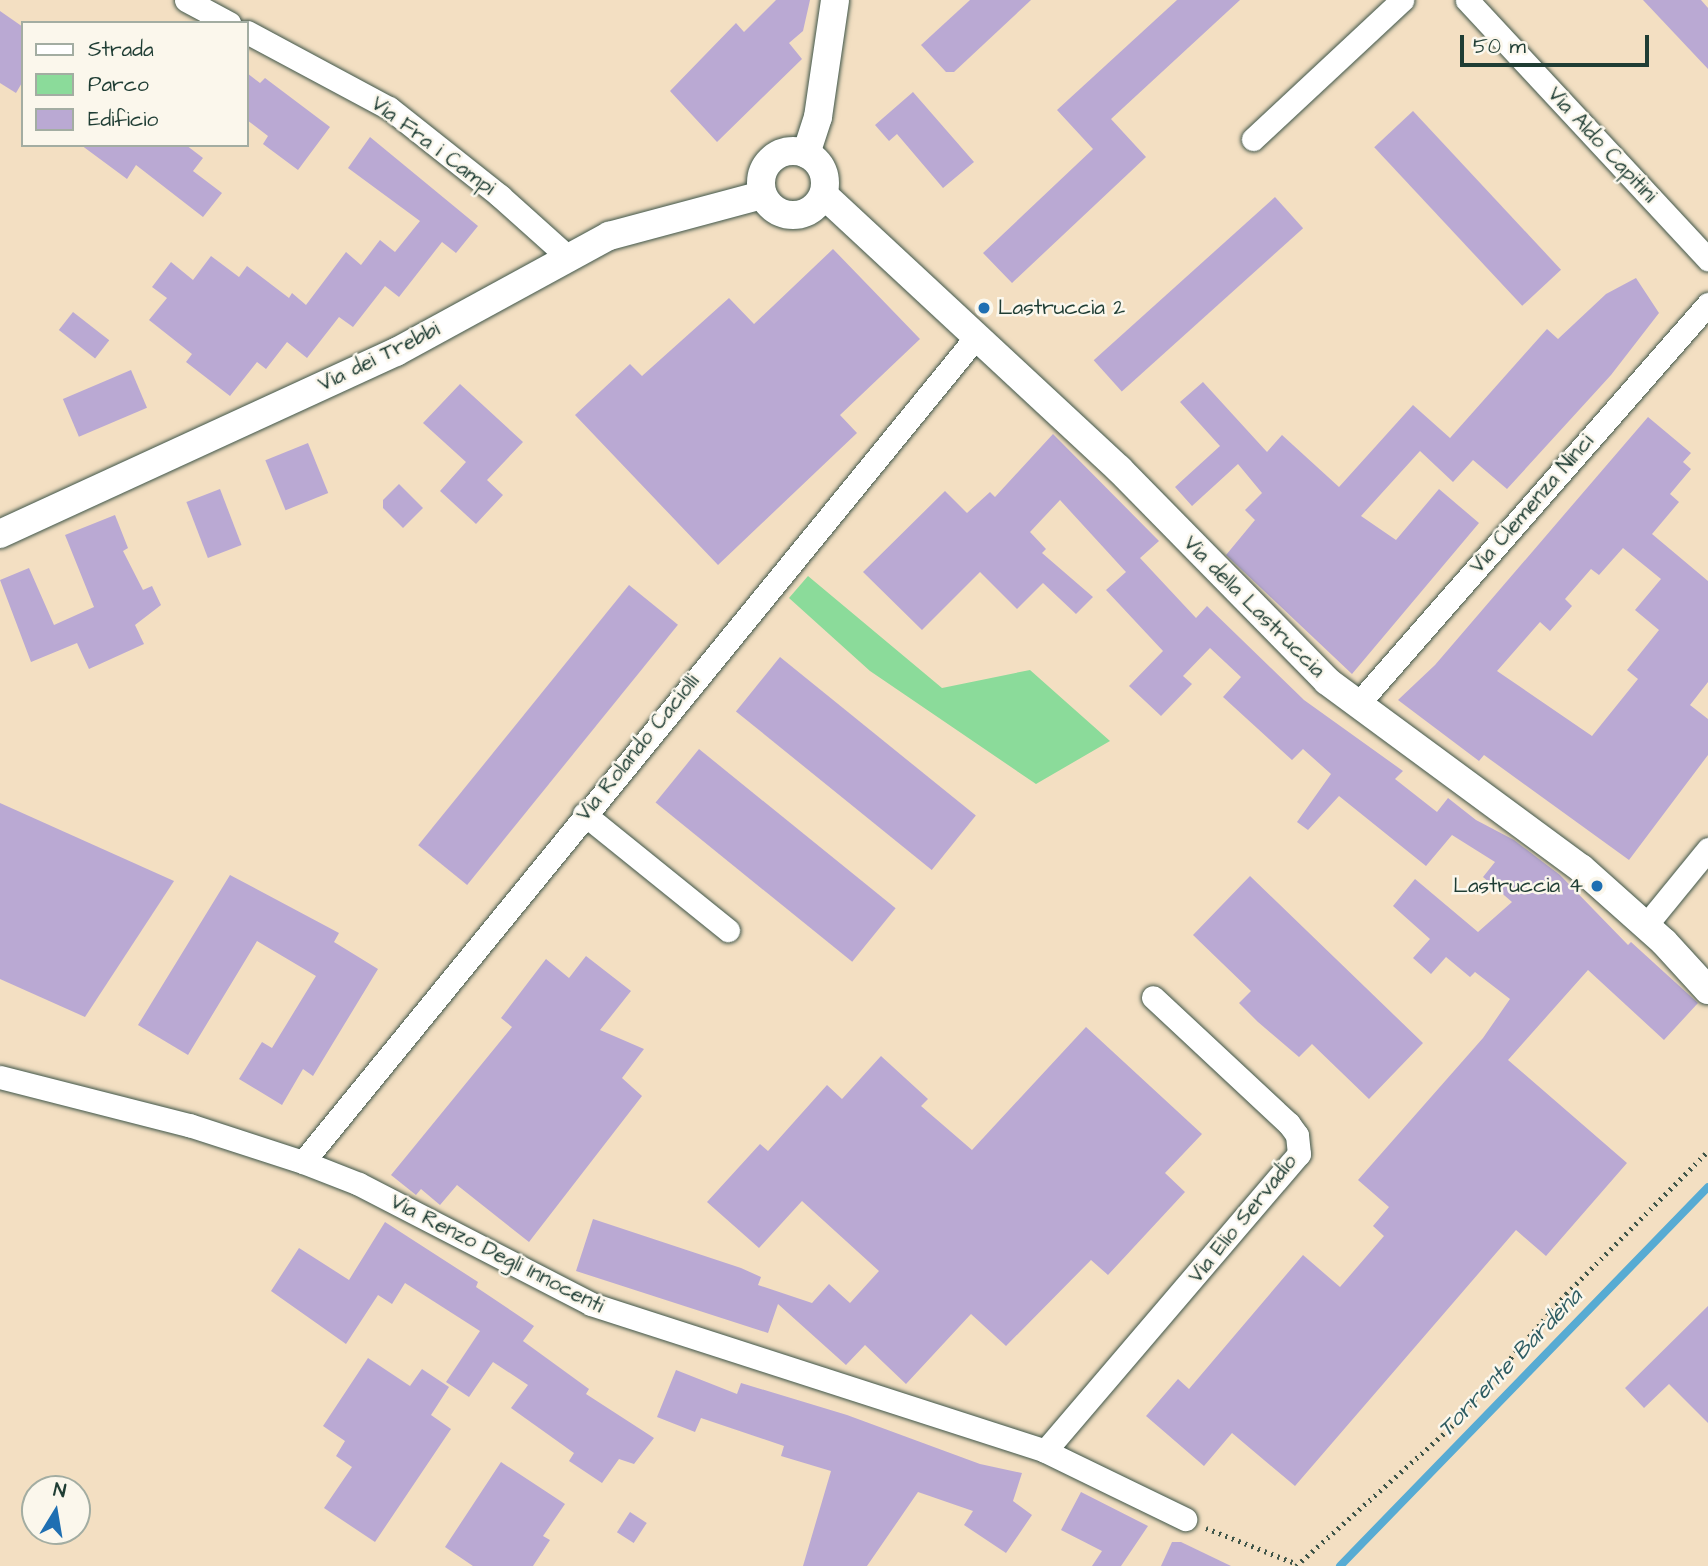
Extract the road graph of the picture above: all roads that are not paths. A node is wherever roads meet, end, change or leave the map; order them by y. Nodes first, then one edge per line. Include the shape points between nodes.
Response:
1 (186, 0) edge
2 (835, 0) edge
3 (1402, 0) edge
4 (1467, 0) edge
5 (225, 21) edge
6 (248, 33) edge
7 (1253, 139) dead end
8 (806, 154) junction
9 (762, 195) junction
10 (824, 195) junction
11 (569, 258) junction
12 (1708, 259) edge
13 (1708, 304) edge
14 (976, 337) junction
15 (0, 534) edge
16 (1357, 705) junction
17 (583, 814) junction
18 (1708, 849) edge
19 (1646, 925) junction
20 (728, 930) dead end
21 (1708, 990) edge
22 (1153, 996) dead end
23 (0, 1077) edge
24 (303, 1162) junction
25 (1045, 1451) junction
26 (1185, 1519) road end

1 - 5 street
2 - 8 street via 818,117
3 - 7 street
4 - 12 street, Via Aldo Capitini
6 - 11 street, Via Fra i Campi via 389,108
8 - 9 street via 782,153 771,160 761,182
8 - 10 street via 825,176
9 - 10 street via 770,206 793,216 806,214
9 - 11 street, Via dei Trebbi via 609,236
10 - 14 street, Via della Lastruccia
11 - 15 street, Via dei Trebbi via 396,352
13 - 16 street, Via Clemenza Ninci
14 - 16 street, Via della Lastruccia via 1119,469 1269,624
14 - 17 street, Via Rolando Caciolli
16 - 19 street, Via della Lastruccia via 1509,813
17 - 20 street
17 - 24 street, Via Rolando Caciolli
18 - 19 street
19 - 21 street, Via della Lastruccia
22 - 25 street, Via Elio Servadio via 1289,1124 1297,1135 1299,1154
23 - 24 street, Via Renzo Degli Innocenti via 189,1125
24 - 25 street, Via Renzo Degli Innocenti via 359,1184 591,1304
25 - 26 street, Via Renzo Degli Innocenti

